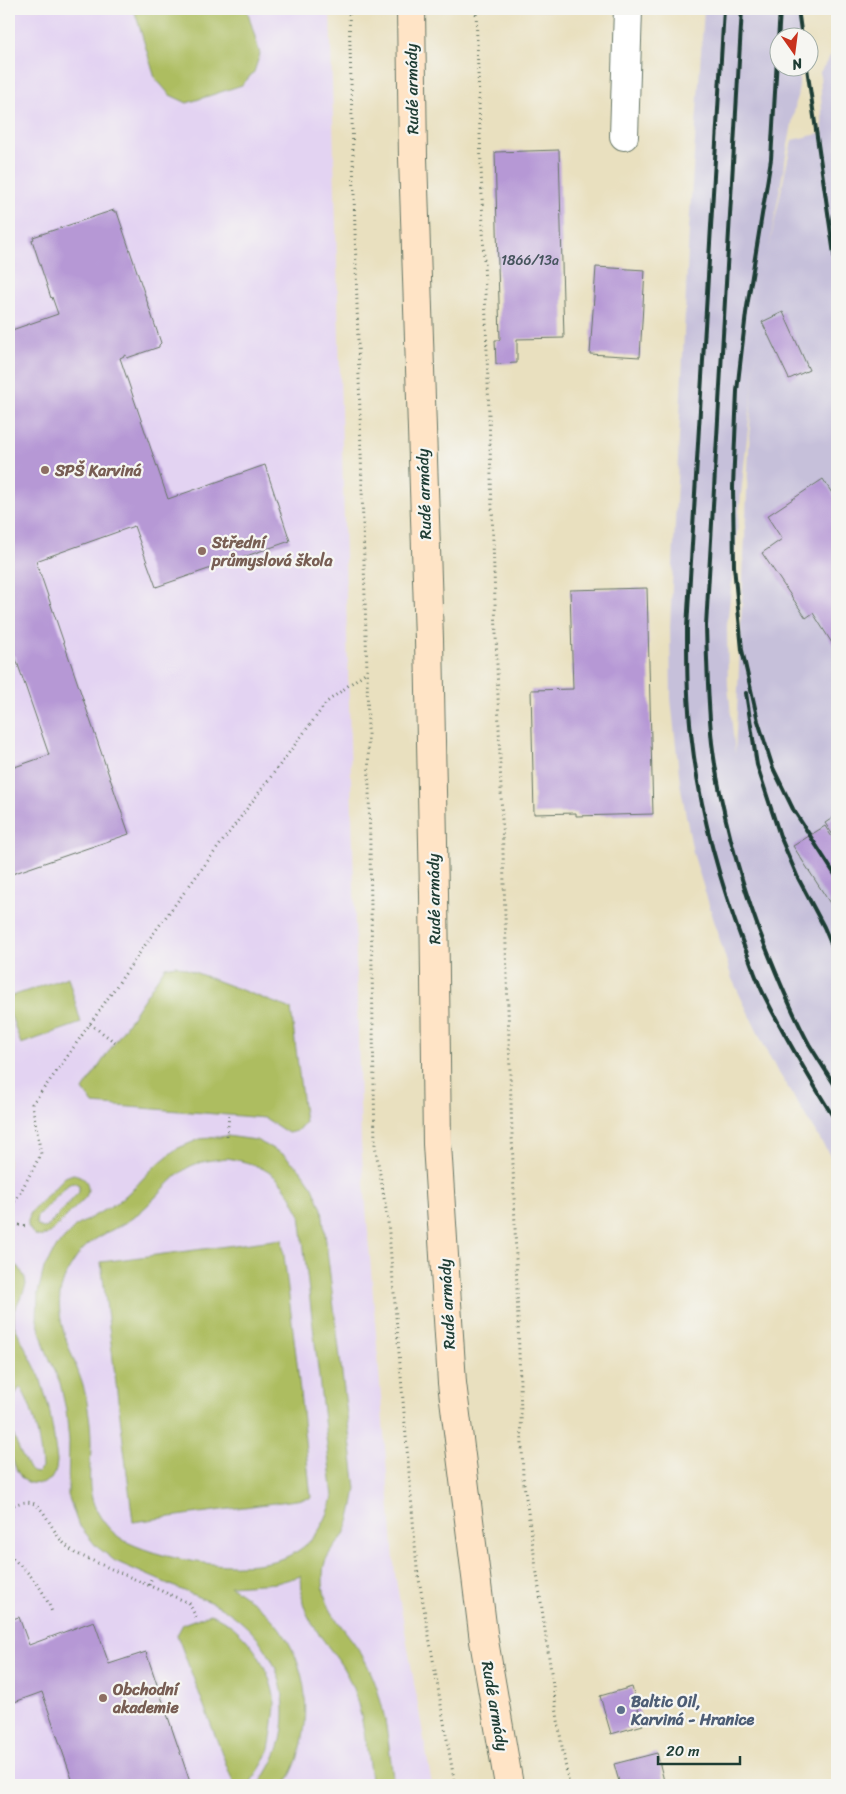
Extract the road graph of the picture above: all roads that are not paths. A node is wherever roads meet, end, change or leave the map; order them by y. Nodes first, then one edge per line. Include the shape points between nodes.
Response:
1 (411, 9) edge
2 (628, 9) edge
3 (624, 136) dead end
4 (508, 1785) edge

1 - 4 main road, Rudé armády via 429,649 437,1144 452,1382 484,1640
2 - 3 street

